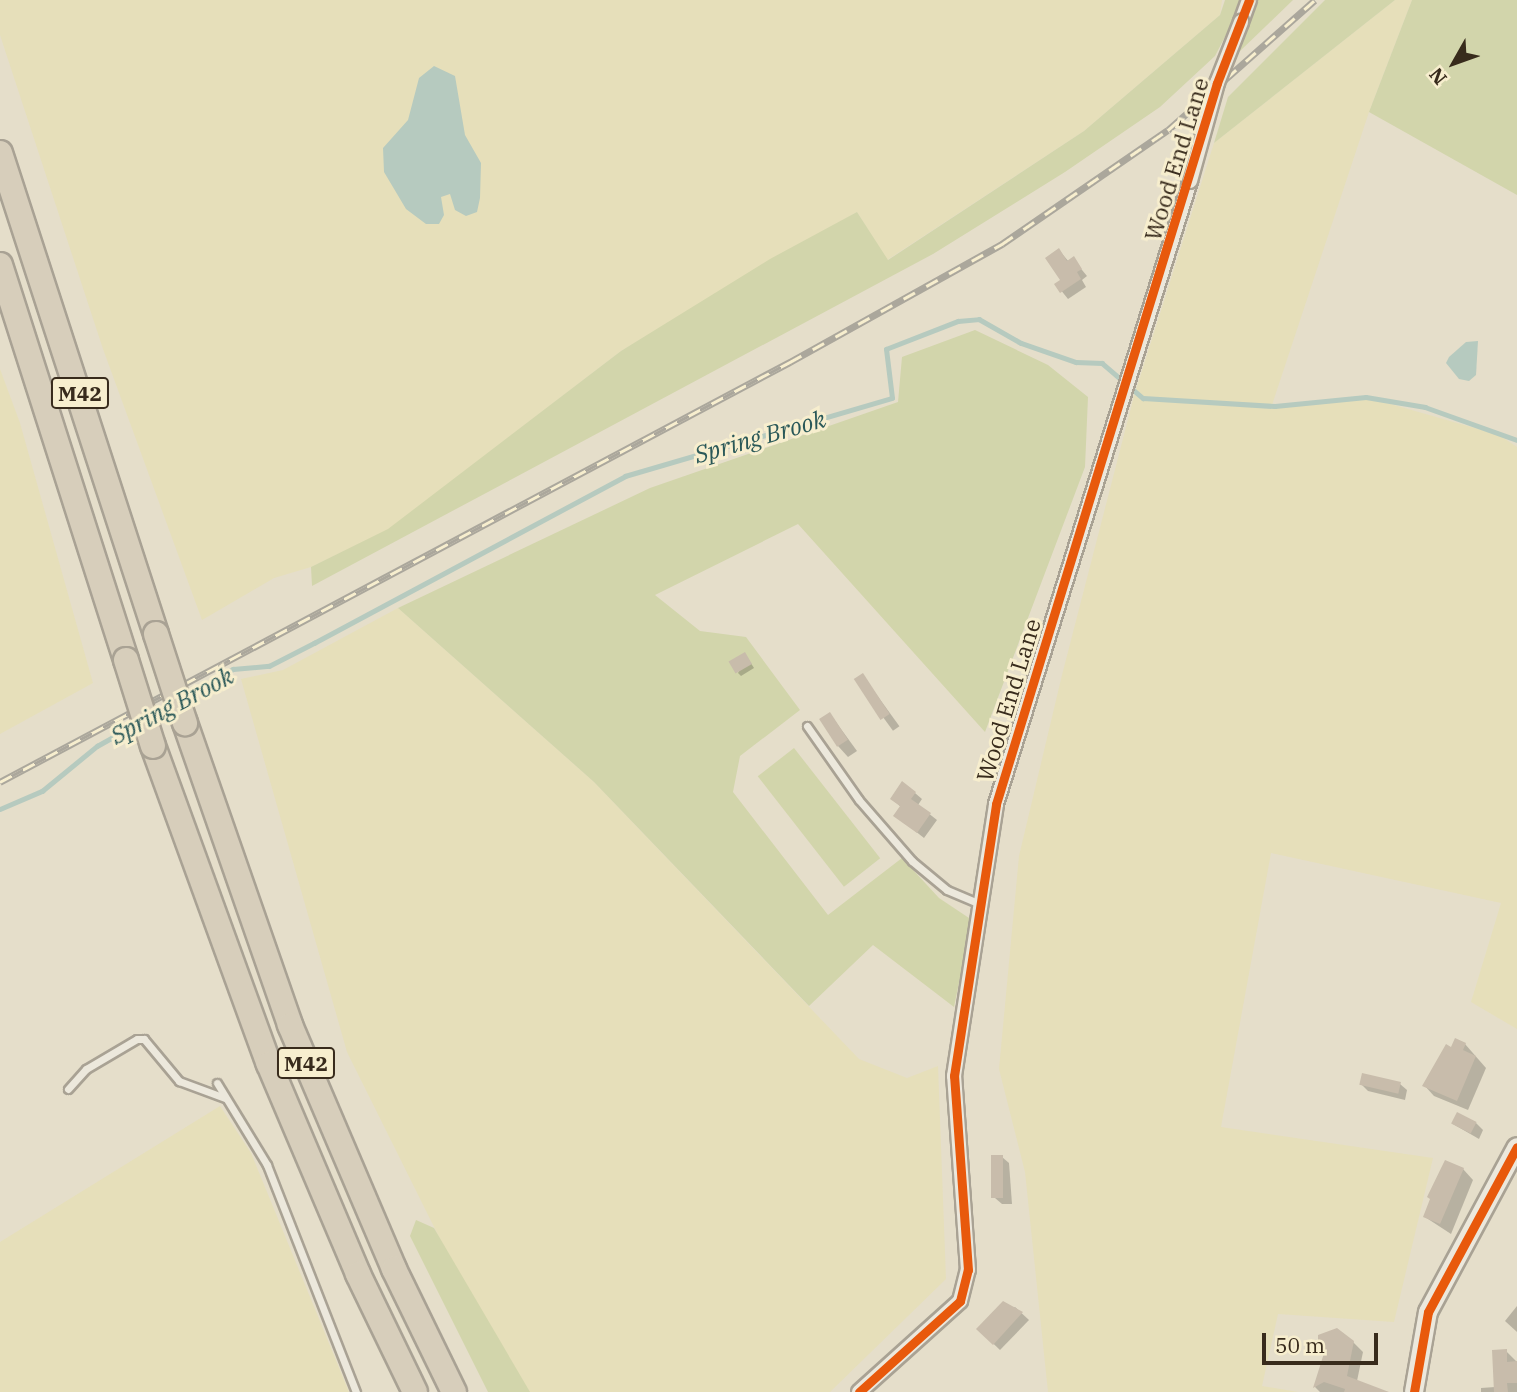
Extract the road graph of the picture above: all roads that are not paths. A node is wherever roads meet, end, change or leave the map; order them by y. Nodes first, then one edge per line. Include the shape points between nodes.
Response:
1 (1249, 0) edge
2 (0, 153) edge
3 (0, 265) edge
4 (807, 726) dead end
5 (981, 905) junction
6 (217, 1083) dead end
7 (68, 1089) dead end
8 (226, 1098) junction
9 (1517, 1147) edge
10 (356, 1392) edge
11 (415, 1392) edge
12 (454, 1392) edge
13 (859, 1392) edge
14 (1414, 1392) edge

1 - 5 street, Wood End Lane, bridge via 1217,83 996,804
2 - 12 highway, M42, bridge via 185,723 290,1025 371,1219
3 - 11 highway, M42, bridge via 153,746 306,1157
4 - 5 lane via 859,800 912,861 947,890
5 - 13 street, Wood End Lane via 954,1076 968,1270 960,1301
6 - 8 lane
7 - 8 lane via 86,1069 137,1039 145,1039 179,1081
8 - 10 lane via 267,1165
9 - 14 street via 1428,1312

